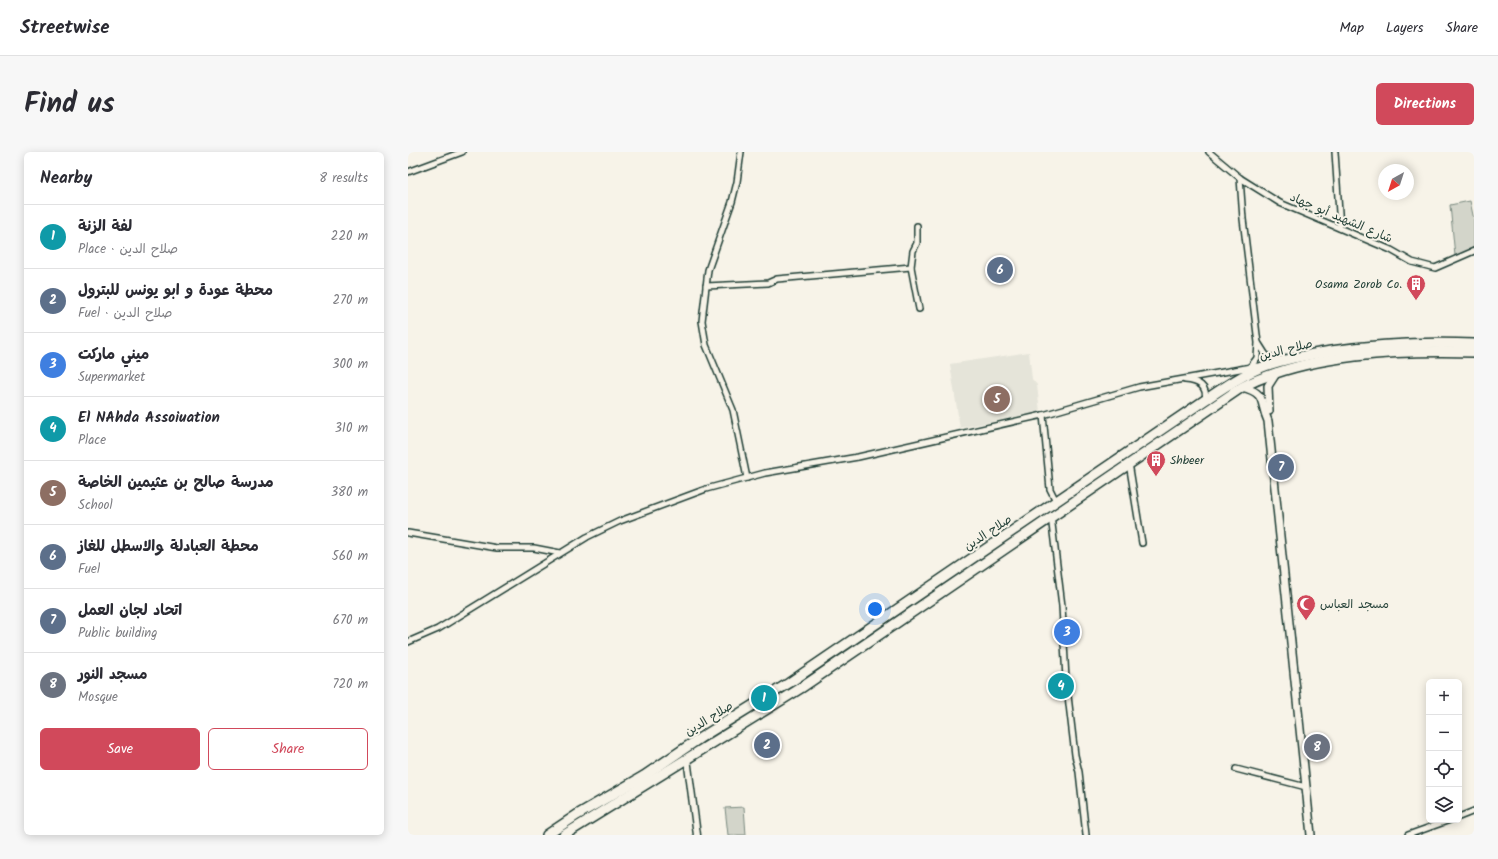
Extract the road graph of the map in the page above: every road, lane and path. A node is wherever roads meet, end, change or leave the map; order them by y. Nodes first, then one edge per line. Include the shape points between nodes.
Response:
1 (462, 152) edge
2 (741, 152) edge
3 (1210, 152) edge
4 (1335, 152) edge
5 (408, 172) edge
6 (1240, 178) junction
7 (917, 226) dead end
8 (1340, 228) junction
9 (1474, 251) edge
10 (911, 267) junction
11 (706, 286) junction
12 (919, 309) dead end
13 (1417, 342) junction
14 (1258, 343) junction
15 (1474, 344) edge
16 (1386, 349) junction
17 (1415, 352) junction
18 (1474, 352) edge
19 (1280, 361) junction
20 (1267, 365) junction
21 (1248, 367) junction
22 (1277, 372) junction
23 (1178, 379) junction
24 (1242, 387) junction
25 (1205, 400) junction
26 (1043, 415) junction
27 (1268, 421) junction
28 (1129, 463) junction
29 (747, 478) junction
30 (1056, 502) junction
31 (1051, 516) junction
32 (408, 533) edge
33 (1142, 543) dead end
34 (560, 553) junction
35 (937, 583) junction
36 (941, 593) junction
37 (408, 642) edge
38 (811, 668) junction
39 (816, 678) junction
40 (687, 758) junction
41 (1236, 769) dead end
42 (1306, 787) junction
43 (1474, 811) edge
44 (1462, 816) edge
45 (1442, 823) edge
46 (547, 835) edge
47 (564, 835) edge
48 (697, 835) edge
49 (1086, 835) edge
50 (1311, 835) edge
51 (1408, 835) edge

1 - 5 street
2 - 11 street via 732,202 712,256
3 - 6 street, شارع الشهيد أبو جهاد
4 - 8 street
6 - 8 street, شارع الشهيد أبو جهاد via 1280,203
6 - 14 street
7 - 10 street via 917,243
8 - 9 street, شارع الشهيد أبو جهاد via 1412,262 1435,268
10 - 11 street via 768,283
10 - 12 street
11 - 29 street via 702,321 706,345 733,410
13 - 15 highway, صلاح الدين
13 - 16 highway, صلاح الدين
13 - 17 highway via 1412,347
14 - 19 street via 1266,355
14 - 21 street via 1257,358
16 - 17 highway, صلاح الدين
16 - 19 highway, صلاح الدين via 1322,353
16 - 22 highway, صلاح الدين
17 - 18 highway, صلاح الدين
19 - 20 highway, صلاح الدين
20 - 21 street
20 - 25 highway, صلاح الدين via 1238,379
21 - 23 street
22 - 24 highway, صلاح الدين
22 - 27 main road via 1268,386
23 - 25 street via 1201,384 1206,392
23 - 26 street via 1138,387
24 - 27 main road via 1260,394
24 - 28 highway, صلاح الدين
25 - 30 highway, صلاح الدين
26 - 29 street via 858,457
26 - 30 street via 1050,489
27 - 42 main road
28 - 31 highway, صلاح الدين
28 - 33 street
29 - 34 street via 706,489 620,521
30 - 35 highway, صلاح الدين
31 - 36 highway, صلاح الدين
31 - 49 street via 1062,606 1066,679
32 - 34 street via 497,548 534,548
34 - 37 street via 438,629
35 - 36 highway via 944,587
35 - 38 highway, صلاح الدين
36 - 39 highway, صلاح الدين
38 - 39 highway via 812,677
38 - 46 highway, صلاح الدين
39 - 40 highway, صلاح الدين
40 - 47 highway, صلاح الدين
40 - 48 street
41 - 42 street
42 - 50 main road
43 - 44 street
45 - 51 street

